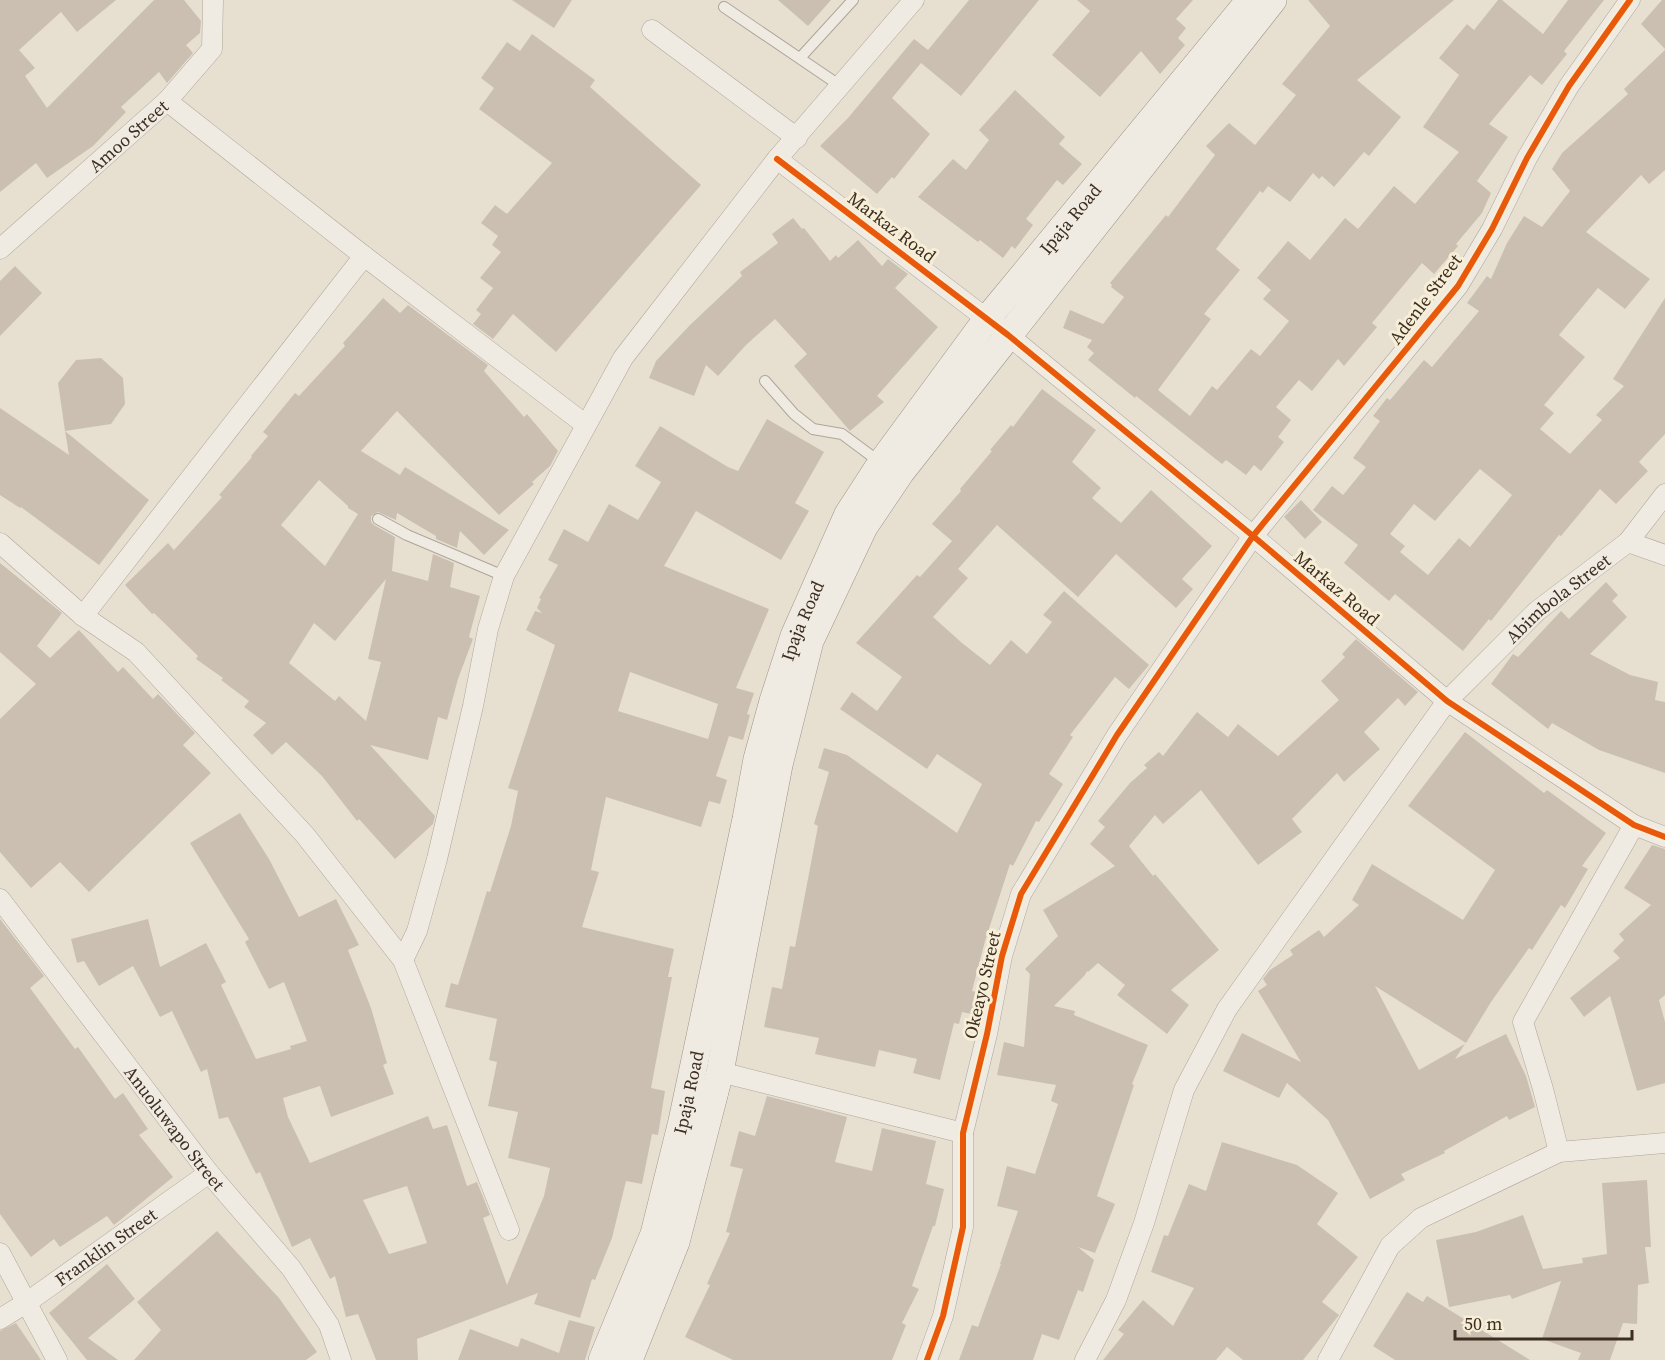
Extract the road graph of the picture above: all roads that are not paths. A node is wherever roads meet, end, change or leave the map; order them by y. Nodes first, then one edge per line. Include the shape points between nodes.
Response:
1 (213, 0) edge
2 (853, 0) edge
3 (914, 0) edge
4 (1272, 0) edge
5 (1630, 0) edge
6 (1242, 3) edge
7 (724, 7) dead end
8 (652, 30) dead end
9 (800, 57) junction
10 (840, 85) junction
11 (167, 101) junction
12 (797, 138) junction
13 (777, 159) junction
14 (0, 249) edge
15 (364, 256) junction
16 (998, 327) junction
17 (765, 381) dead end
18 (586, 425) junction
19 (881, 463) junction
20 (1665, 494) edge
21 (378, 519) dead end
22 (1253, 536) junction
23 (1628, 542) junction
24 (0, 543) edge
25 (1665, 555) edge
26 (504, 576) junction
27 (83, 616) junction
28 (802, 639) junction
29 (1447, 701) junction
30 (1634, 825) junction
31 (1665, 837) edge
32 (0, 899) edge
33 (403, 960) junction
34 (720, 1072) junction
35 (963, 1133) junction
36 (1665, 1143) edge
37 (1559, 1152) junction
38 (209, 1173) junction
39 (509, 1230) dead end
40 (0, 1252) edge
41 (26, 1303) junction
42 (0, 1318) edge
43 (53, 1353) edge
44 (341, 1360) edge
45 (602, 1360) edge
46 (629, 1360) edge
47 (927, 1360) edge
48 (1084, 1360) edge
49 (1328, 1360) edge

1 - 11 street, Amoo Street via 212,49
2 - 9 lane
3 - 10 street
4 - 16 main road, Ipaja Road
5 - 22 street, Adenle Street via 1569,86 1458,286
6 - 16 main road, Ipaja Road
7 - 9 lane
8 - 12 street
9 - 10 lane
10 - 12 street
11 - 14 street, Amoo Street
11 - 15 street
12 - 13 street
13 - 16 street, Markaz Road
13 - 18 street via 623,358
15 - 18 street
15 - 27 street
16 - 19 main road, Ipaja Road
16 - 22 street, Markaz Road
16 - 28 main road, Ipaja Road via 864,526
17 - 19 lane via 813,429 842,434
18 - 26 street
19 - 28 main road, Ipaja Road via 848,514
20 - 23 street, Abimbola Street
21 - 26 lane
22 - 29 street, Markaz Road
22 - 35 street, Okeayo Street via 1117,735 1020,894 1002,956
23 - 25 street
23 - 29 street, Abimbola Street via 1537,611
24 - 27 street
26 - 33 street via 488,629 437,859 417,931
27 - 33 street via 136,652 305,835
28 - 34 main road, Ipaja Road
28 - 45 main road, Ipaja Road via 757,759 682,1121 654,1234
29 - 30 street, Markaz Road
29 - 48 street, Abimbola Street via 1227,1010 1184,1090 1116,1300
30 - 31 street, Markaz Road
30 - 37 street via 1523,1022
32 - 38 street, Anuoluwapo Street
33 - 39 street
34 - 35 street
34 - 46 main road, Ipaja Road via 676,1242
35 - 47 street, Okeayo Street via 963,1227 943,1316
36 - 37 street
37 - 49 street via 1421,1218 1390,1246
38 - 41 street, Franklin Street
38 - 44 street, Anuoluwapo Street via 291,1269 329,1325
40 - 41 street
41 - 42 street, Franklin Street
41 - 43 street

